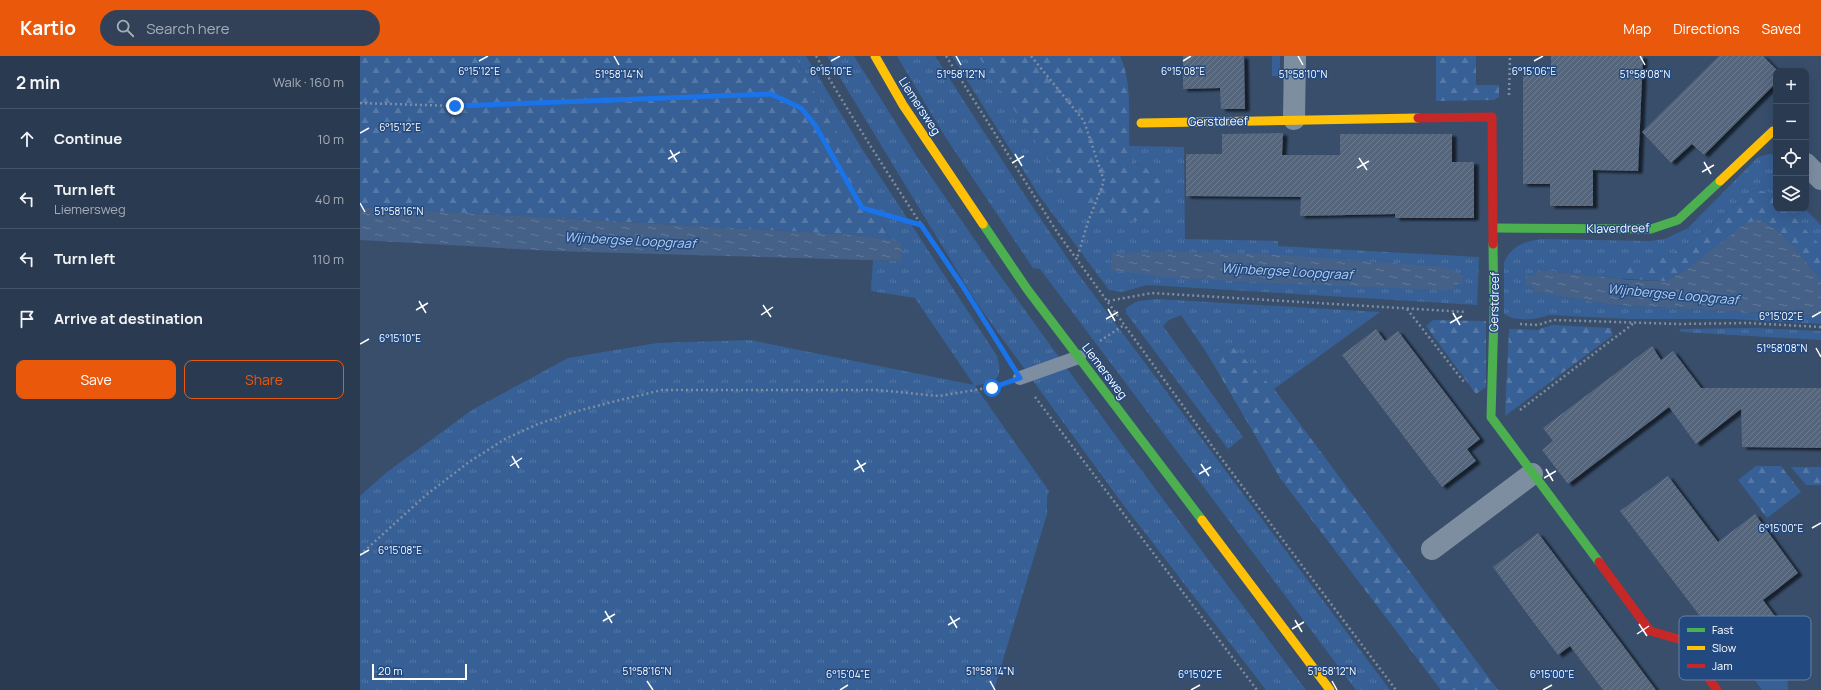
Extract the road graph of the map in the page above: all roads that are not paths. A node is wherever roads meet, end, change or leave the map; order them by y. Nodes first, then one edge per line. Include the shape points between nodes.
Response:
1 (875, 56) edge
2 (1295, 56) edge
3 (1294, 119) junction
4 (1141, 123) dead end
5 (1773, 131) edge
6 (1809, 167) edge
7 (1821, 179) edge
8 (1494, 228) junction
9 (1079, 357) junction
10 (1020, 378) road end
11 (1532, 474) junction
12 (1432, 549) dead end
13 (1679, 639) edge
14 (1710, 680) edge
15 (1330, 690) edge
16 (1717, 690) edge

1 - 9 street, Liemersweg via 903,105 1023,282
2 - 3 street
3 - 4 street, Gerstdreef
3 - 8 street, Gerstdreef via 1492,117
5 - 8 street, Klaverdreef via 1678,220 1651,229
6 - 7 street
8 - 11 street, Gerstdreef via 1491,417
9 - 10 lane
9 - 15 street, Liemersweg
11 - 12 street
11 - 13 street via 1650,631
14 - 16 street

